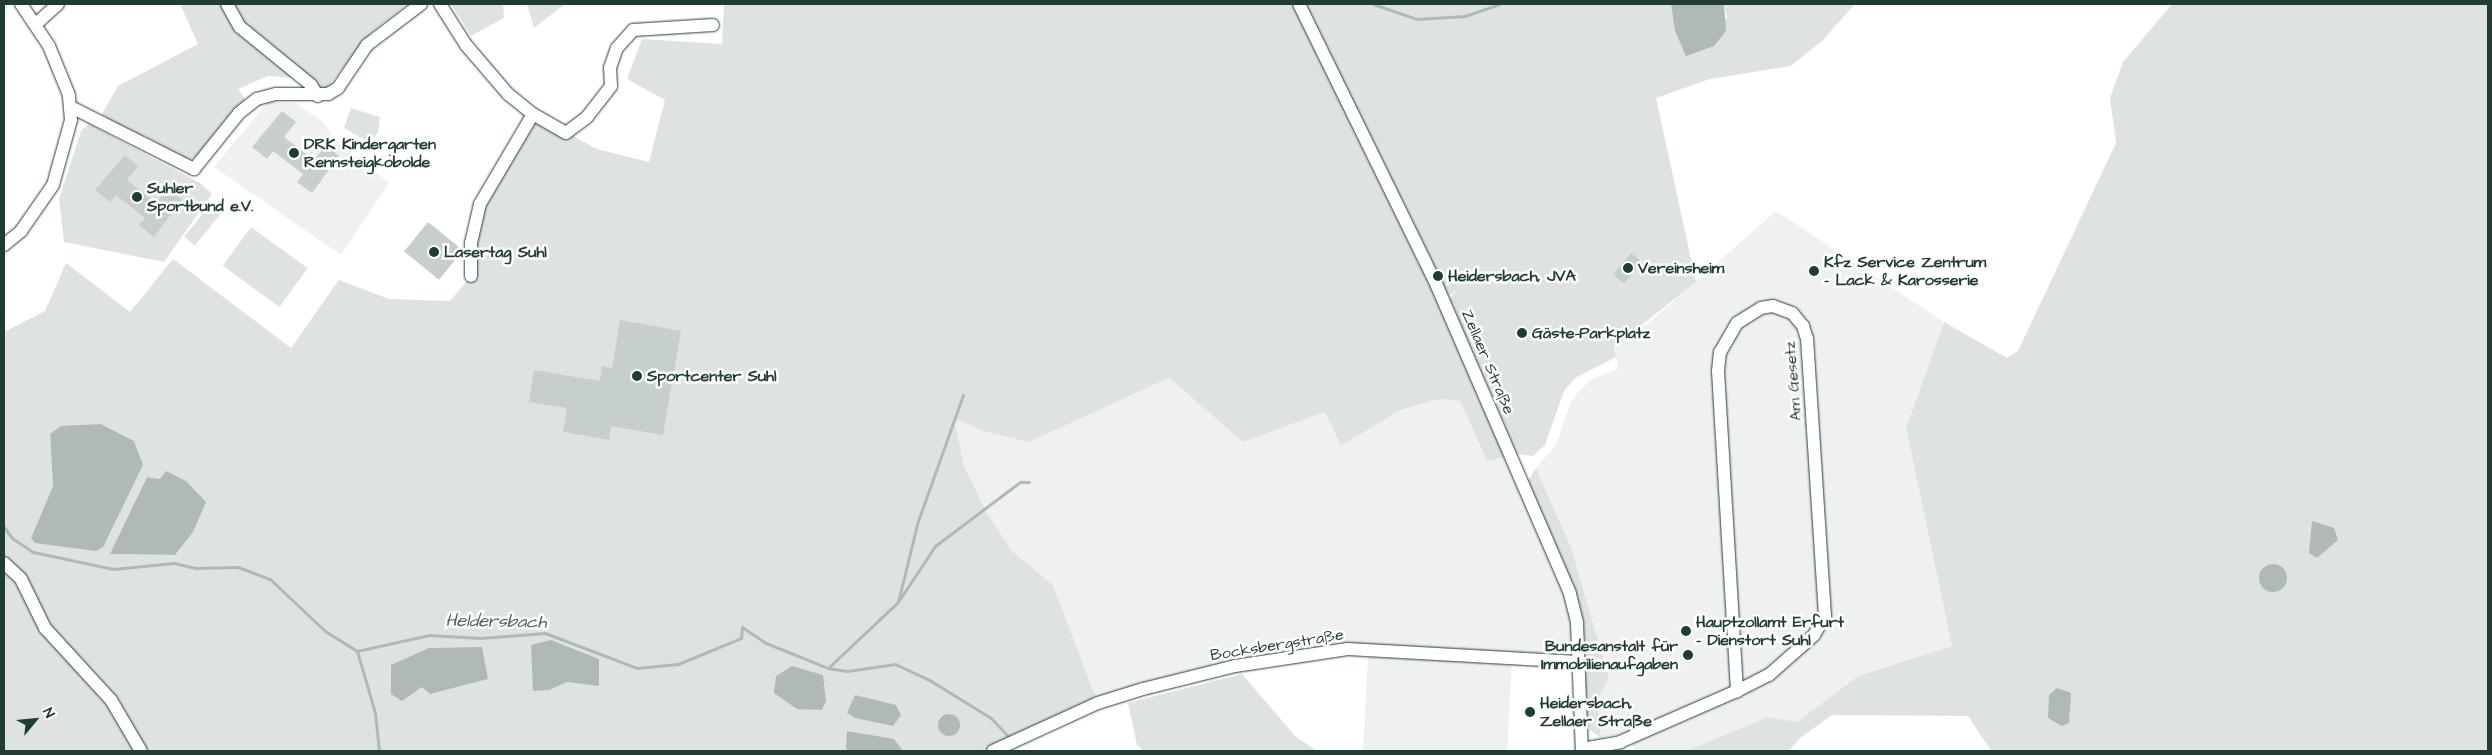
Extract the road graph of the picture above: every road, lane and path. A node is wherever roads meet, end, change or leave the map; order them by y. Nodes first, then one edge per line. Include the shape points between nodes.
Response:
1 (21, 4) edge
2 (58, 4) edge
3 (227, 4) edge
4 (421, 4) edge
5 (440, 4) edge
6 (1300, 4) edge
7 (37, 23) junction
8 (713, 25) dead end
9 (318, 96) junction
10 (71, 107) junction
11 (533, 114) junction
12 (4, 245) edge
13 (471, 276) dead end
14 (4, 564) edge
15 (1579, 662) junction
16 (1737, 691) junction
17 (1582, 750) edge
18 (141, 751) edge
19 (993, 751) edge

1 - 7 street
2 - 7 street
3 - 9 street via 246,34 311,84
4 - 9 street via 367,45 338,88
5 - 11 street via 482,66
6 - 15 street, Zellaer Straße via 1437,286 1570,594 1577,623
7 - 10 street via 66,85
8 - 11 street via 634,30 617,48 611,86 587,117 566,133
9 - 10 street via 276,94 257,99 239,113 194,169
10 - 12 street via 53,185 21,231
11 - 13 street via 480,204 471,242
14 - 18 street via 21,578 45,628 111,700
15 - 17 street, Zellaer Straße
15 - 19 street, Bocksbergstraße via 1348,649 1312,654 1235,666 1134,692 1098,703
16 - 16 street, Am Gesetz via 1769,675 1814,635 1826,616 1807,339 1803,326 1792,313 1773,306 1761,308 1737,323 1720,352 1718,371
16 - 17 street, Am Gesetz via 1620,742

